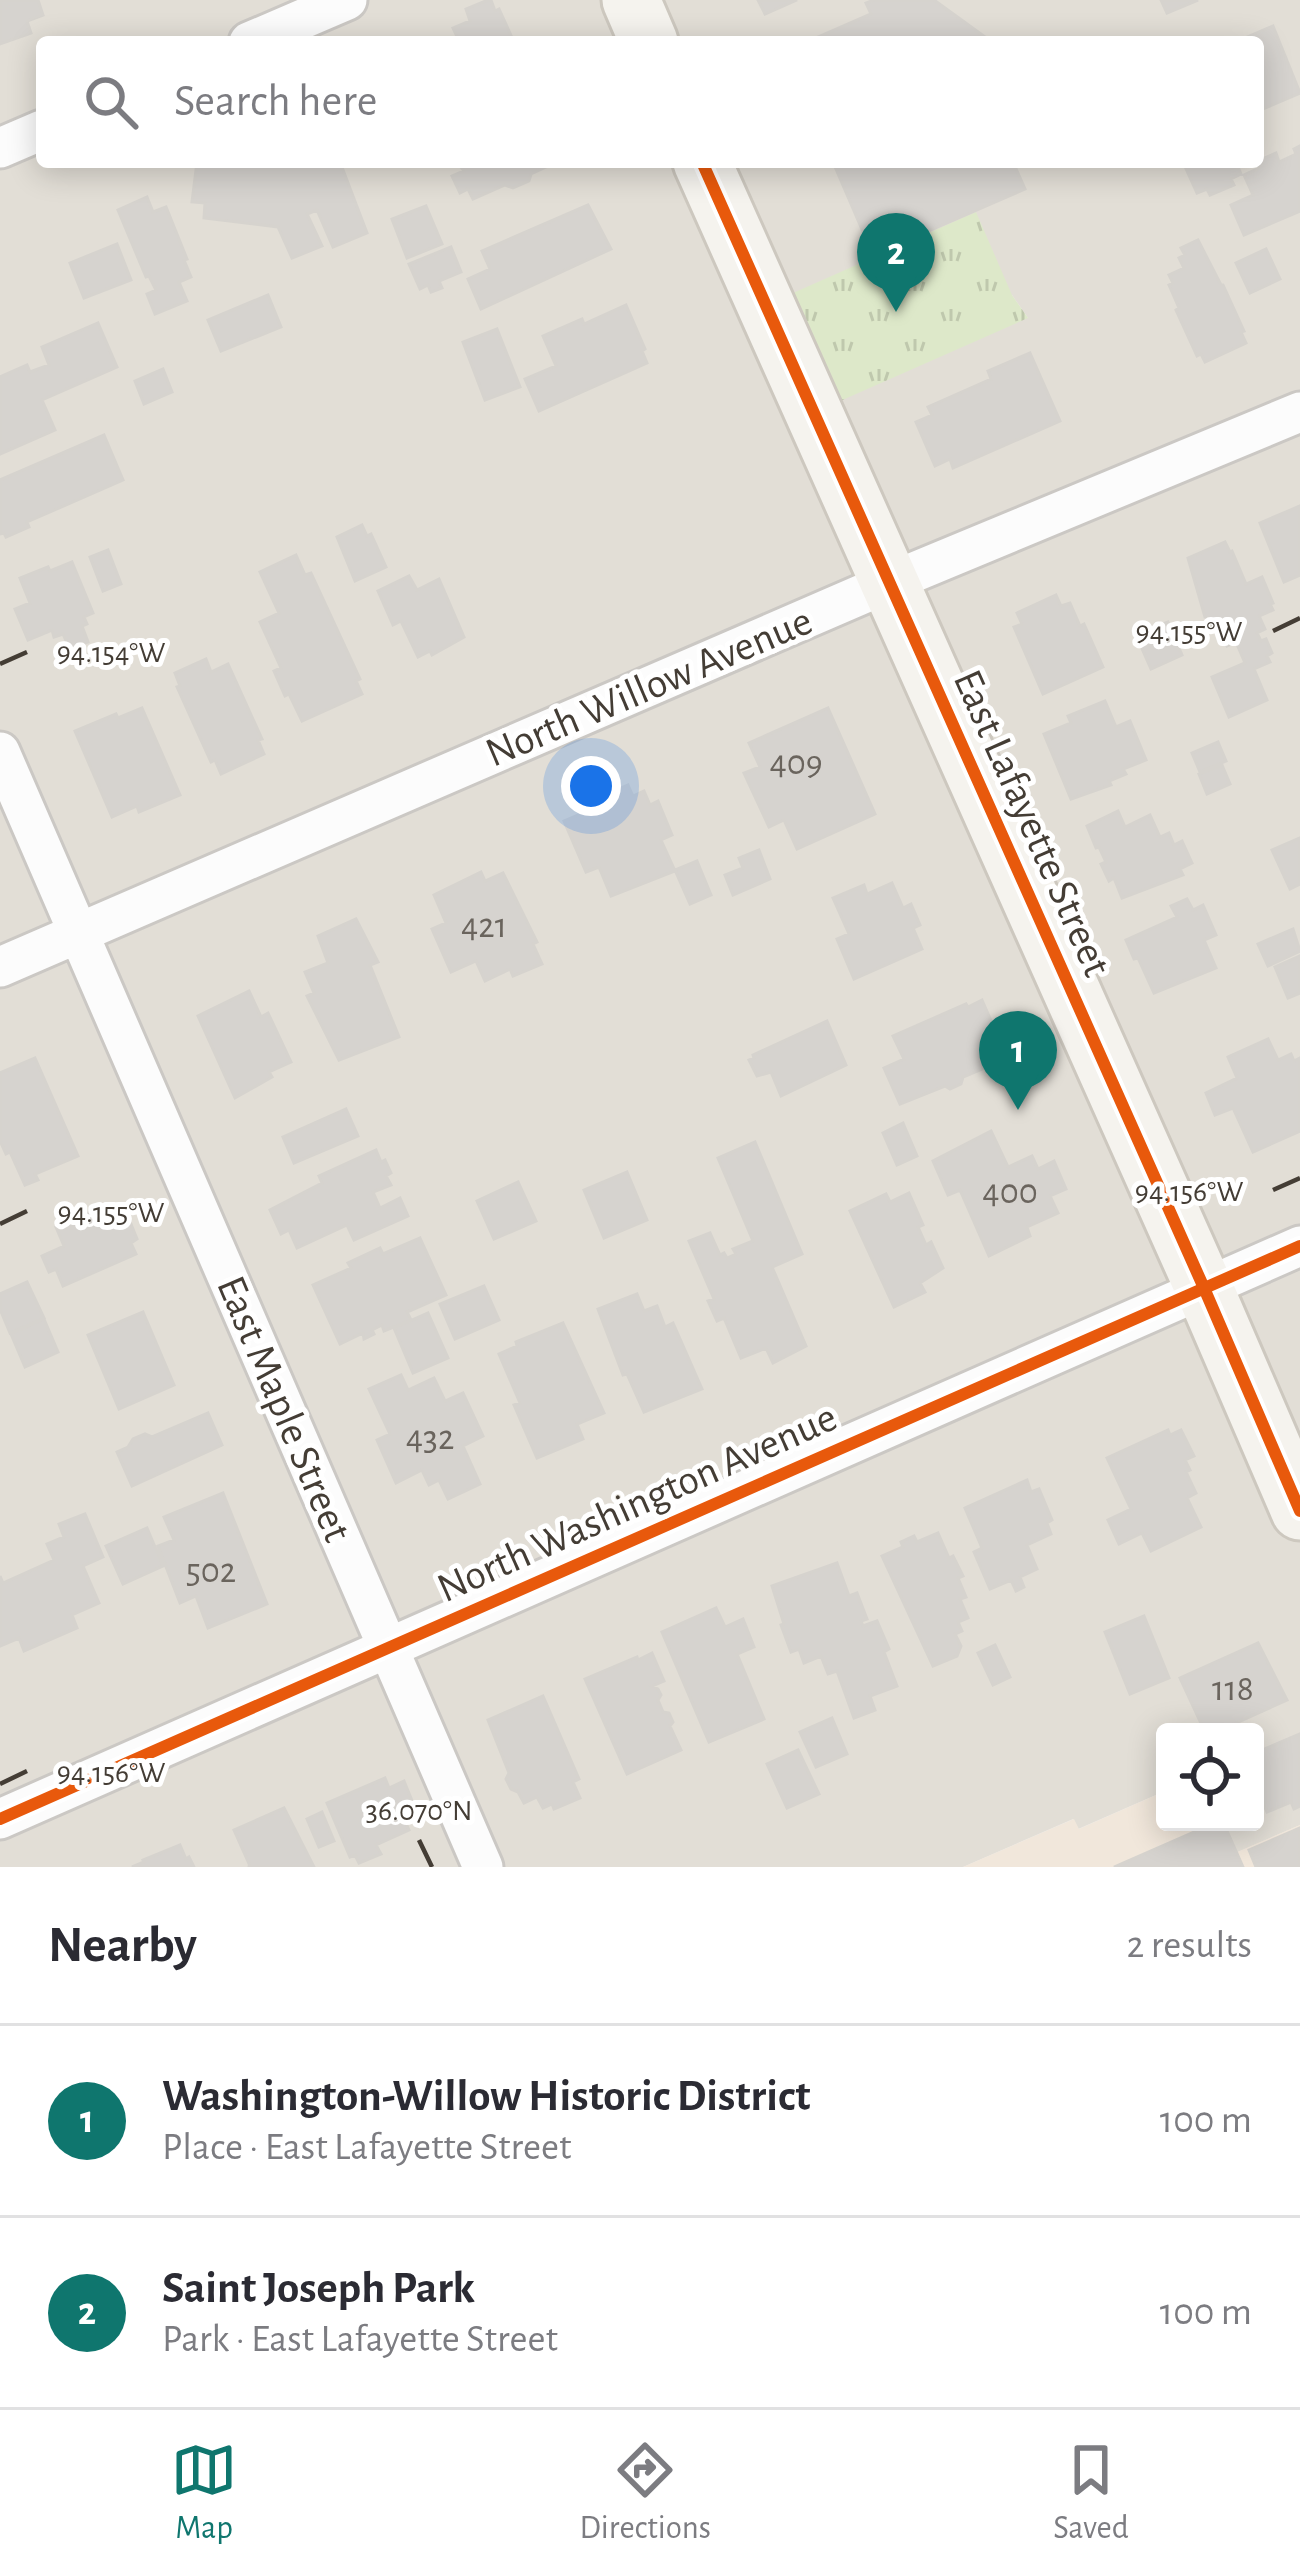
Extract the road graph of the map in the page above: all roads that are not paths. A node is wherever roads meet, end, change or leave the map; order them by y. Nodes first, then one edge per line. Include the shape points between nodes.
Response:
1 (347, 0) edge
2 (631, 0) edge
3 (262, 36) edge
4 (646, 36) edge
5 (36, 133) edge
6 (0, 148) edge
7 (705, 168) edge
8 (1300, 412) edge
9 (889, 583) junction
10 (0, 752) edge
11 (79, 933) junction
12 (0, 967) edge
13 (1300, 1246) edge
14 (1204, 1288) junction
15 (1300, 1510) edge
16 (388, 1648) junction
17 (0, 1819) edge
18 (483, 1867) edge

1 - 3 street
2 - 4 main road
5 - 6 street
7 - 9 main road, East Lafayette Street
8 - 9 street, North Willow Avenue
9 - 11 street, North Willow Avenue
9 - 14 main road, East Lafayette Street
10 - 11 street, East Maple Street
11 - 12 street, North Willow Avenue
11 - 16 street, East Maple Street
13 - 14 street, North Washington Avenue
14 - 15 main road, East Lafayette Street
14 - 16 street, North Washington Avenue
16 - 17 street, North Washington Avenue
16 - 18 street, East Maple Street

